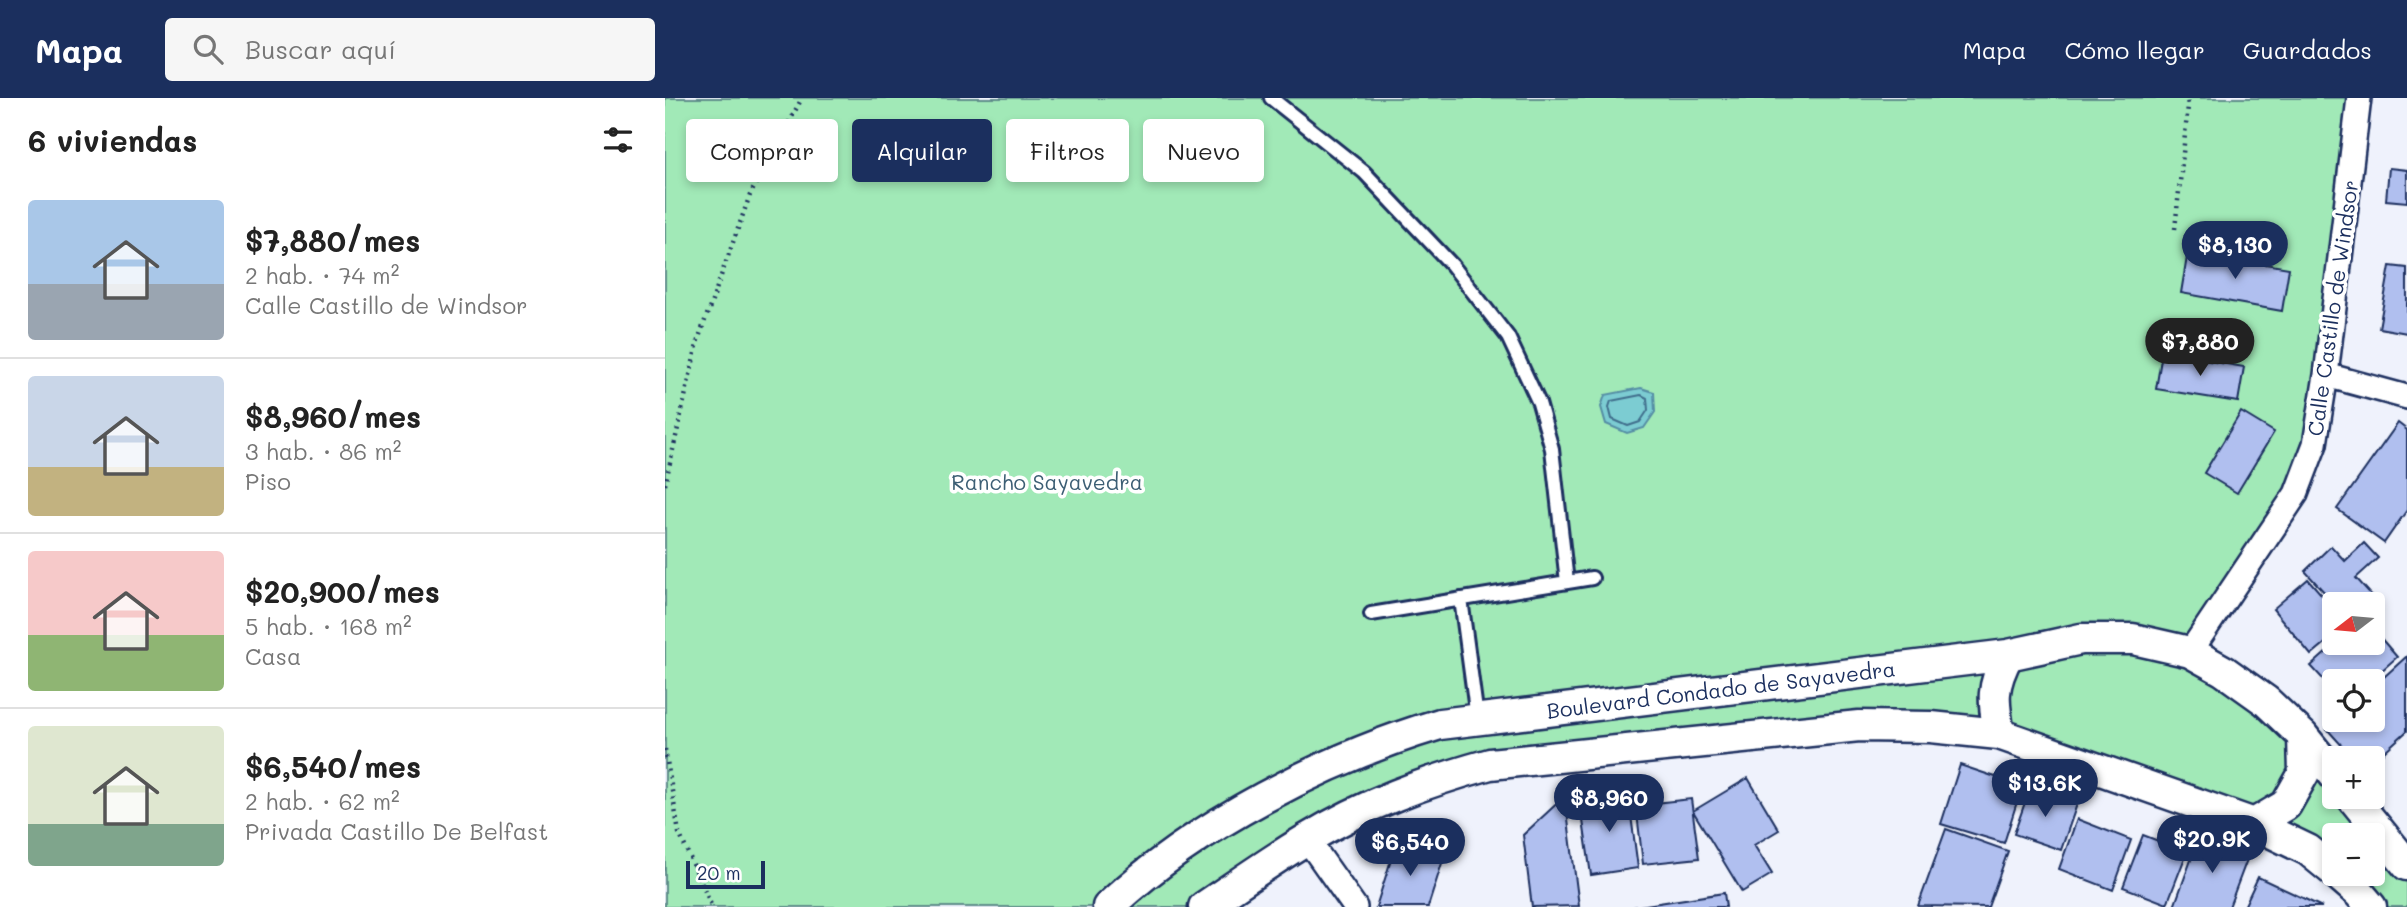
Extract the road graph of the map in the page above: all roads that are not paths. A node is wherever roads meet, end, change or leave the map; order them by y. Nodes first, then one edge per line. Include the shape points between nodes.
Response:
1 (1271, 98) edge
2 (2359, 98) edge
3 (2326, 375) junction
4 (2407, 397) edge
5 (1592, 578) dead end
6 (1567, 582) junction
7 (1461, 600) junction
8 (1371, 614) dead end
9 (2190, 652) junction
10 (2008, 655) junction
11 (1476, 718) junction
12 (1999, 734) junction
13 (2303, 736) junction
14 (2322, 760) edge
15 (2362, 809) edge
16 (2254, 824) junction
17 (1307, 839) junction
18 (2322, 862) edge
19 (2407, 865) edge
20 (2350, 886) edge
21 (1108, 907) edge
22 (1204, 907) edge
23 (1355, 907) edge
24 (2371, 907) edge

1 - 6 lane via 1364,172 1452,265 1508,337 1539,402 1552,449
2 - 3 street, Calle Castillo de Windsor
3 - 4 street
3 - 9 street, Calle Castillo de Windsor via 2315,444 2296,494
5 - 6 lane
6 - 7 lane
7 - 8 lane
7 - 11 lane
9 - 10 street, Boulevard Condado de Sayavedra via 2133,639 2081,639
9 - 13 street, Boulevard Condado de Sayavedra via 2266,701
10 - 11 street, Boulevard Condado de Sayavedra
10 - 12 street via 1997,676 1994,703
11 - 21 street, Boulevard Condado de Sayavedra via 1403,734 1329,764 1187,845
12 - 16 street
12 - 17 street via 1859,726 1490,764 1431,780
13 - 14 street, Boulevard Condado de Sayavedra
13 - 16 street via 2304,773 2286,805
15 - 19 street
16 - 18 street via 2308,850
17 - 22 street
17 - 23 street
20 - 24 street

